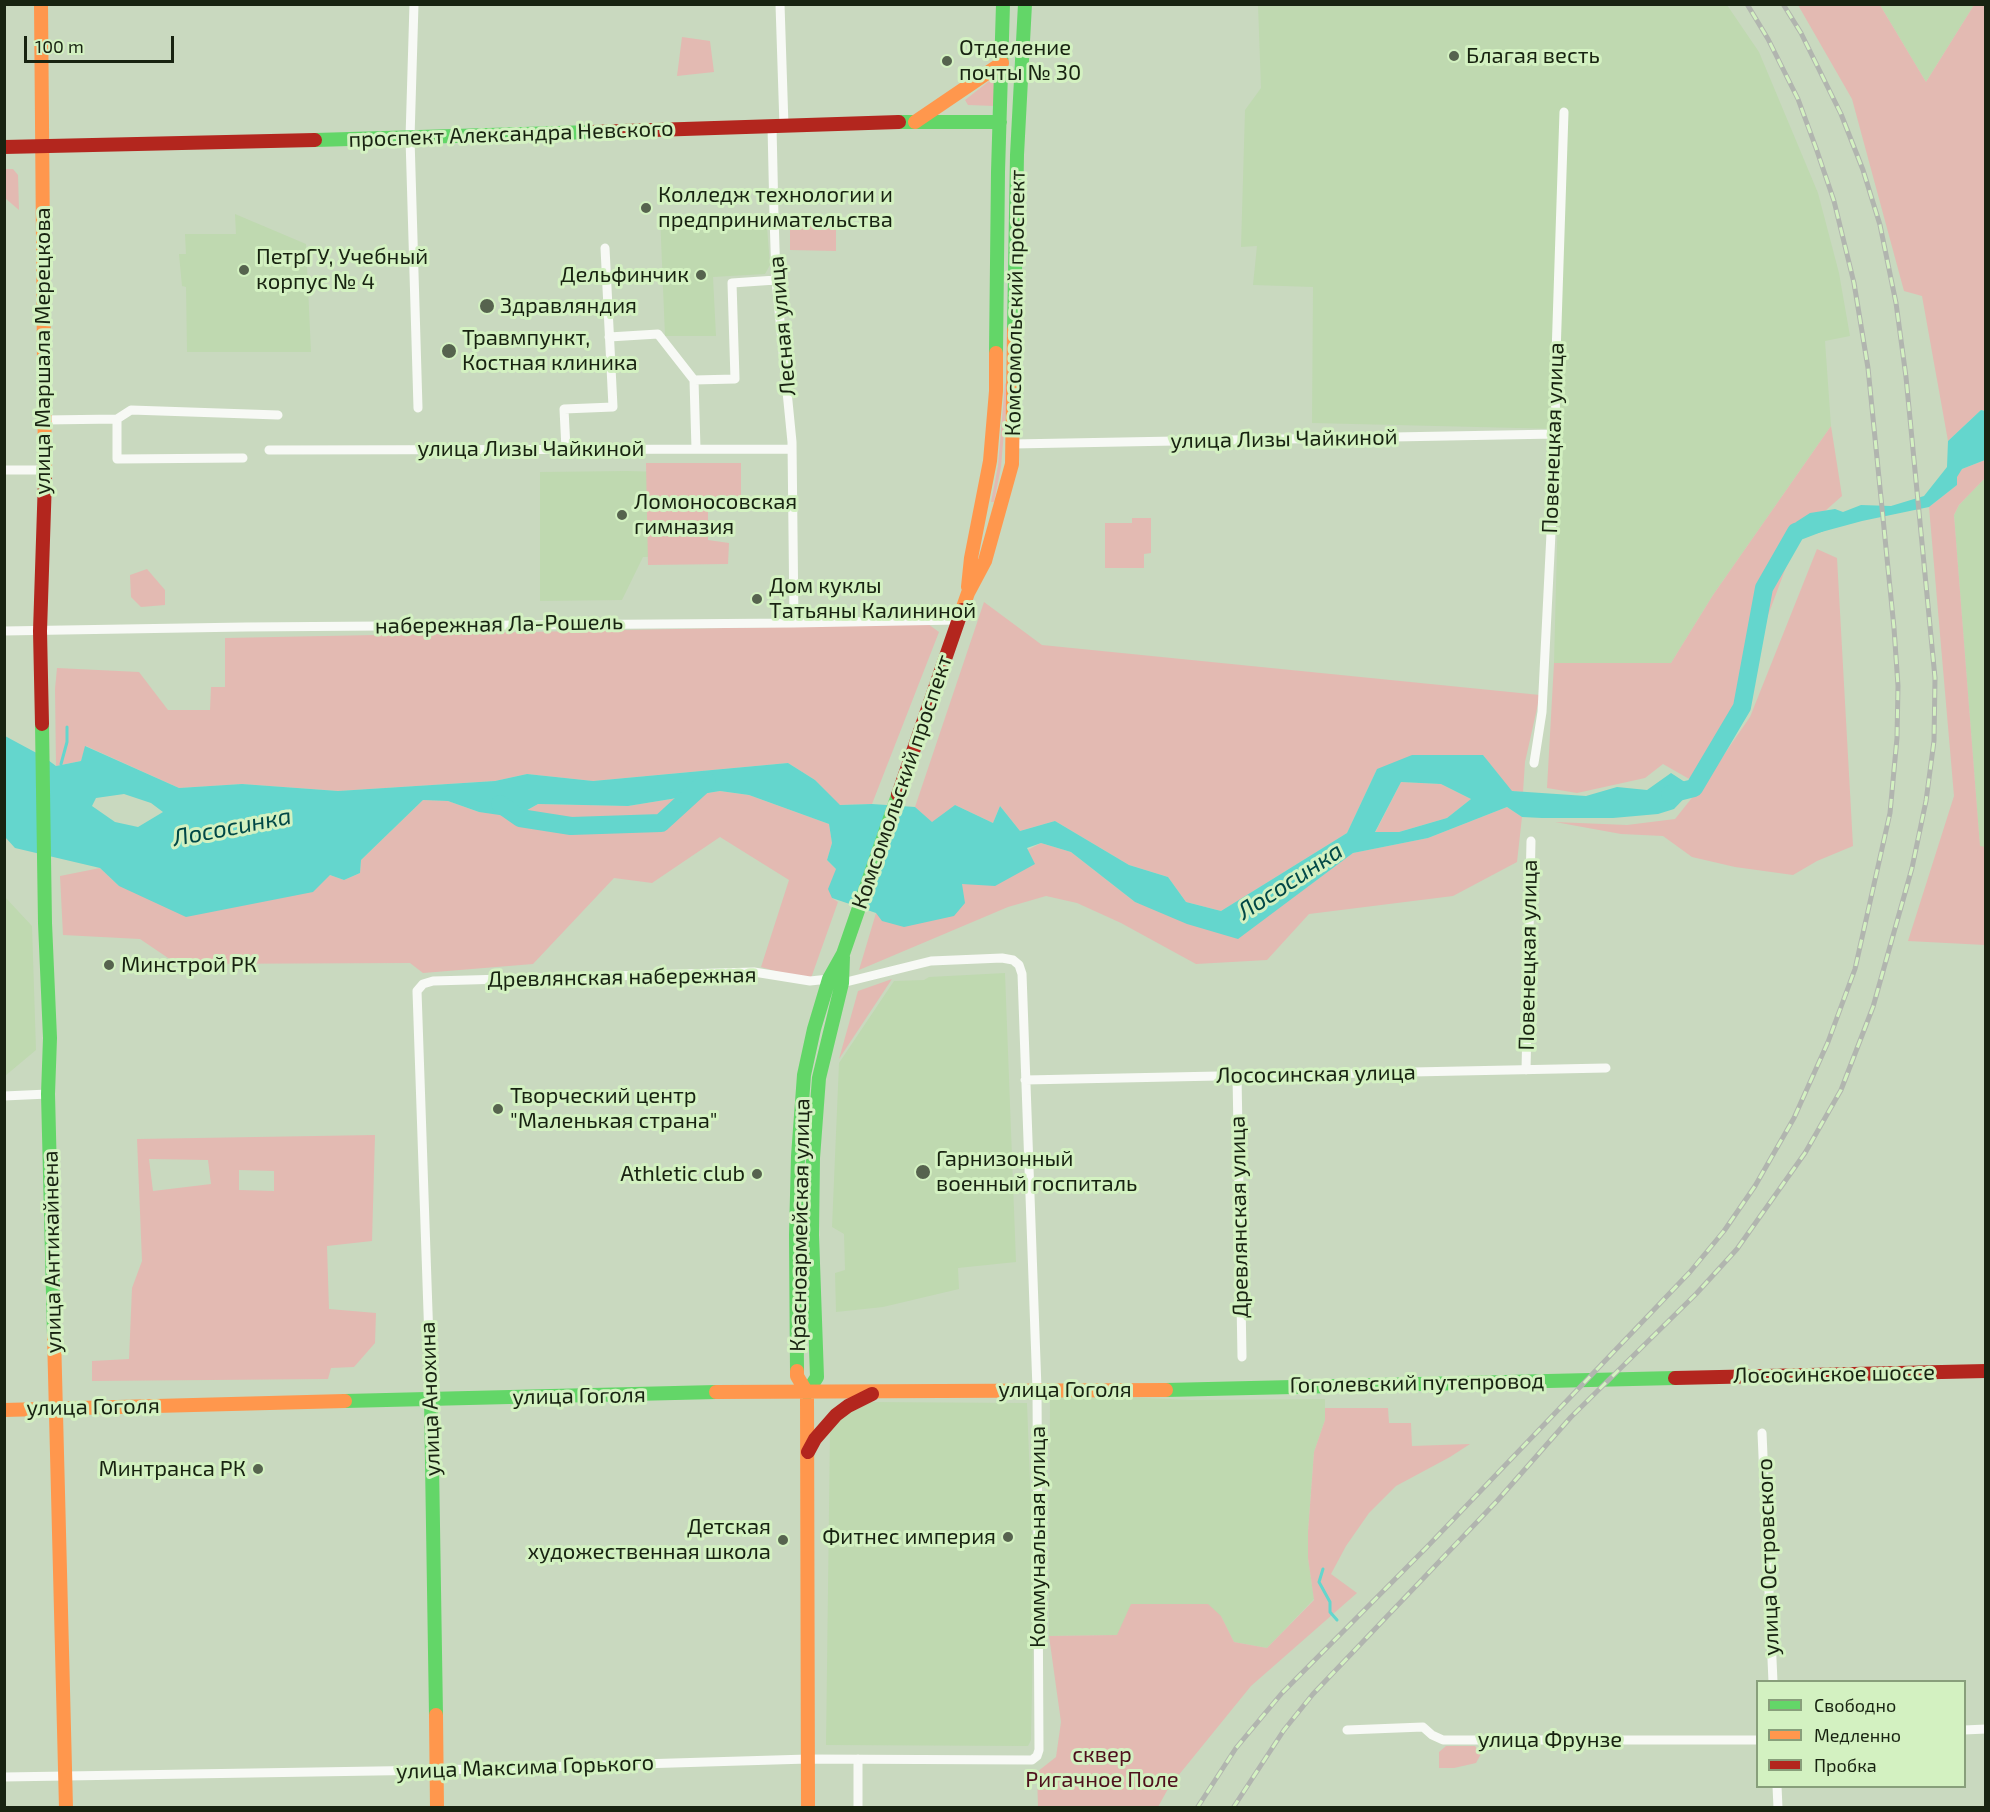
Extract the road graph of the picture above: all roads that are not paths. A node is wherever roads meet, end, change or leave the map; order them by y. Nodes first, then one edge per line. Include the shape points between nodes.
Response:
1 (41, 4) edge
2 (414, 4) edge
3 (780, 4) edge
4 (1003, 4) edge
5 (1025, 4) edge
6 (1002, 63) junction
7 (1564, 112) dead end
8 (915, 122) junction
9 (1000, 122) junction
10 (1018, 123) junction
11 (778, 126) junction
12 (410, 138) junction
13 (4, 147) edge
14 (41, 147) junction
15 (605, 248) dead end
16 (776, 280) junction
17 (609, 337) junction
18 (694, 380) junction
19 (418, 408) dead end
20 (278, 415) dead end
21 (117, 419) junction
22 (45, 420) junction
23 (1556, 434) junction
24 (1013, 444) junction
25 (566, 449) junction
26 (696, 449) junction
27 (792, 449) junction
28 (269, 450) dead end
29 (243, 458) dead end
30 (4, 470) edge
31 (45, 470) junction
32 (981, 508) junction
33 (1000, 511) junction
34 (968, 593) junction
35 (958, 620) junction
36 (794, 623) junction
37 (40, 631) junction
38 (4, 632) edge
39 (42, 697) joint
40 (1534, 763) dead end
41 (1531, 841) dead end
42 (849, 937) joint
43 (1019, 965) joint
44 (835, 981) junction
45 (417, 991) joint
46 (1606, 1068) dead end
47 (1526, 1070) junction
48 (1237, 1076) junction
49 (1025, 1080) junction
50 (48, 1094) junction
51 (4, 1096) edge
52 (1242, 1357) dead end
53 (1986, 1371) edge
54 (1682, 1377) joint
55 (1037, 1389) junction
56 (1153, 1390) joint
57 (877, 1391) junction
58 (807, 1393) junction
59 (431, 1399) junction
60 (56, 1408) junction
61 (4, 1410) edge
62 (1762, 1432) dead end
63 (808, 1452) junction
64 (1773, 1680) edge
65 (1347, 1730) dead end
66 (1966, 1730) edge
67 (1986, 1730) edge
68 (1756, 1740) edge
69 (1039, 1750) joint
70 (808, 1759) junction
71 (858, 1759) junction
72 (438, 1770) junction
73 (65, 1775) junction
74 (4, 1777) edge
75 (1777, 1788) edge
76 (66, 1808) edge
77 (437, 1808) edge
78 (808, 1808) edge
79 (858, 1808) edge
80 (1778, 1808) edge

1 - 14 main road, улица Маршала Мерецкова
2 - 12 street
3 - 11 street, Лесная улица
4 - 6 main road, Комсомольский проспект
5 - 10 main road, Комсомольский проспект
6 - 8 main road
6 - 9 main road, Комсомольский проспект
7 - 23 street, Повенецкая улица
8 - 9 main road, проспект Александра Невского
8 - 11 main road, проспект Александра Невского
9 - 10 main road, проспект Александра Невского
9 - 32 main road, Комсомольский проспект via 996,391
10 - 24 main road, Комсомольский проспект
11 - 12 main road, проспект Александра Невского
11 - 16 street, Лесная улица
12 - 14 main road, проспект Александра Невского
12 - 19 street
13 - 14 main road, проспект Александра Невского
14 - 22 main road, улица Маршала Мерецкова
15 - 17 street
16 - 18 street via 732,283 735,379
16 - 27 street, Лесная улица
17 - 18 street via 658,334
17 - 25 street via 613,407 564,409
18 - 26 street
20 - 21 street via 131,410
21 - 22 street
21 - 29 street via 117,459
22 - 31 main road, улица Маршала Мерецкова
23 - 24 street, улица Лизы Чайкиной
23 - 40 street, Повенецкая улица via 1542,712
24 - 33 main road, Комсомольский проспект
25 - 26 street, улица Лизы Чайкиной
25 - 28 street, улица Лизы Чайкиной
26 - 27 street, улица Лизы Чайкиной
27 - 36 street, Лесная улица
30 - 31 street
31 - 37 main road, улица Маршала Мерецкова
32 - 33 street
32 - 34 main road, Комсомольский проспект
33 - 34 main road, Комсомольский проспект via 985,561
34 - 35 main road, Комсомольский проспект
35 - 36 street, набережная Ла-Рошель
35 - 42 main road, Комсомольский проспект
36 - 37 street, набережная Ла-Рошель
37 - 38 street, набережная Ла-Рошель
37 - 39 main road, улица Маршала Мерецкова
39 - 50 main road, улица Антикайнена
41 - 47 street, Повенецкая улица
42 - 44 main road, Красноармейская улица
43 - 44 street, Древлянская набережная via 1002,958 931,961
43 - 49 street, Коммунальная улица
44 - 45 street, Древлянская набережная via 754,972 433,981
44 - 58 main road, Красноармейская улица via 817,1107 812,1195 817,1377
44 - 58 main road, Красноармейская улица via 814,1029 804,1075 798,1156 797,1376
45 - 59 street, улица Анохина
46 - 47 street, Лососинская улица
47 - 48 street, Лососинская улица
48 - 49 street, Лососинская улица
48 - 52 street, Древлянская улица
49 - 55 street, Коммунальная улица
50 - 51 street
50 - 60 main road, улица Антикайнена
53 - 54 main road, Лососинское шоссе
54 - 56 main road, Гоголевский путепровод
55 - 56 main road, улица Гоголя
55 - 57 main road, улица Гоголя
55 - 69 street, Коммунальная улица
57 - 58 main road, улица Гоголя
57 - 63 main road via 836,1415
58 - 59 main road, улица Гоголя
58 - 63 main road, Красноармейская улица
59 - 60 main road, улица Гоголя
59 - 72 main road, улица Анохина
60 - 61 main road, улица Гоголя
60 - 73 main road, улица Антикайнена
62 - 64 street, улица Островского
63 - 70 main road, Красноармейская улица
65 - 68 street, улица Фрунзе via 1423,1727 1443,1740
66 - 67 street
69 - 71 street, улица Максима Горького via 1032,1760
70 - 71 street, улица Максима Горького
70 - 72 street, улица Максима Горького
70 - 78 main road, Красноармейская улица
71 - 79 street
72 - 73 street, улица Максима Горького
72 - 77 main road, улица Анохина
73 - 74 street, улица Максима Горького
73 - 76 main road, улица Антикайнена
75 - 80 street

